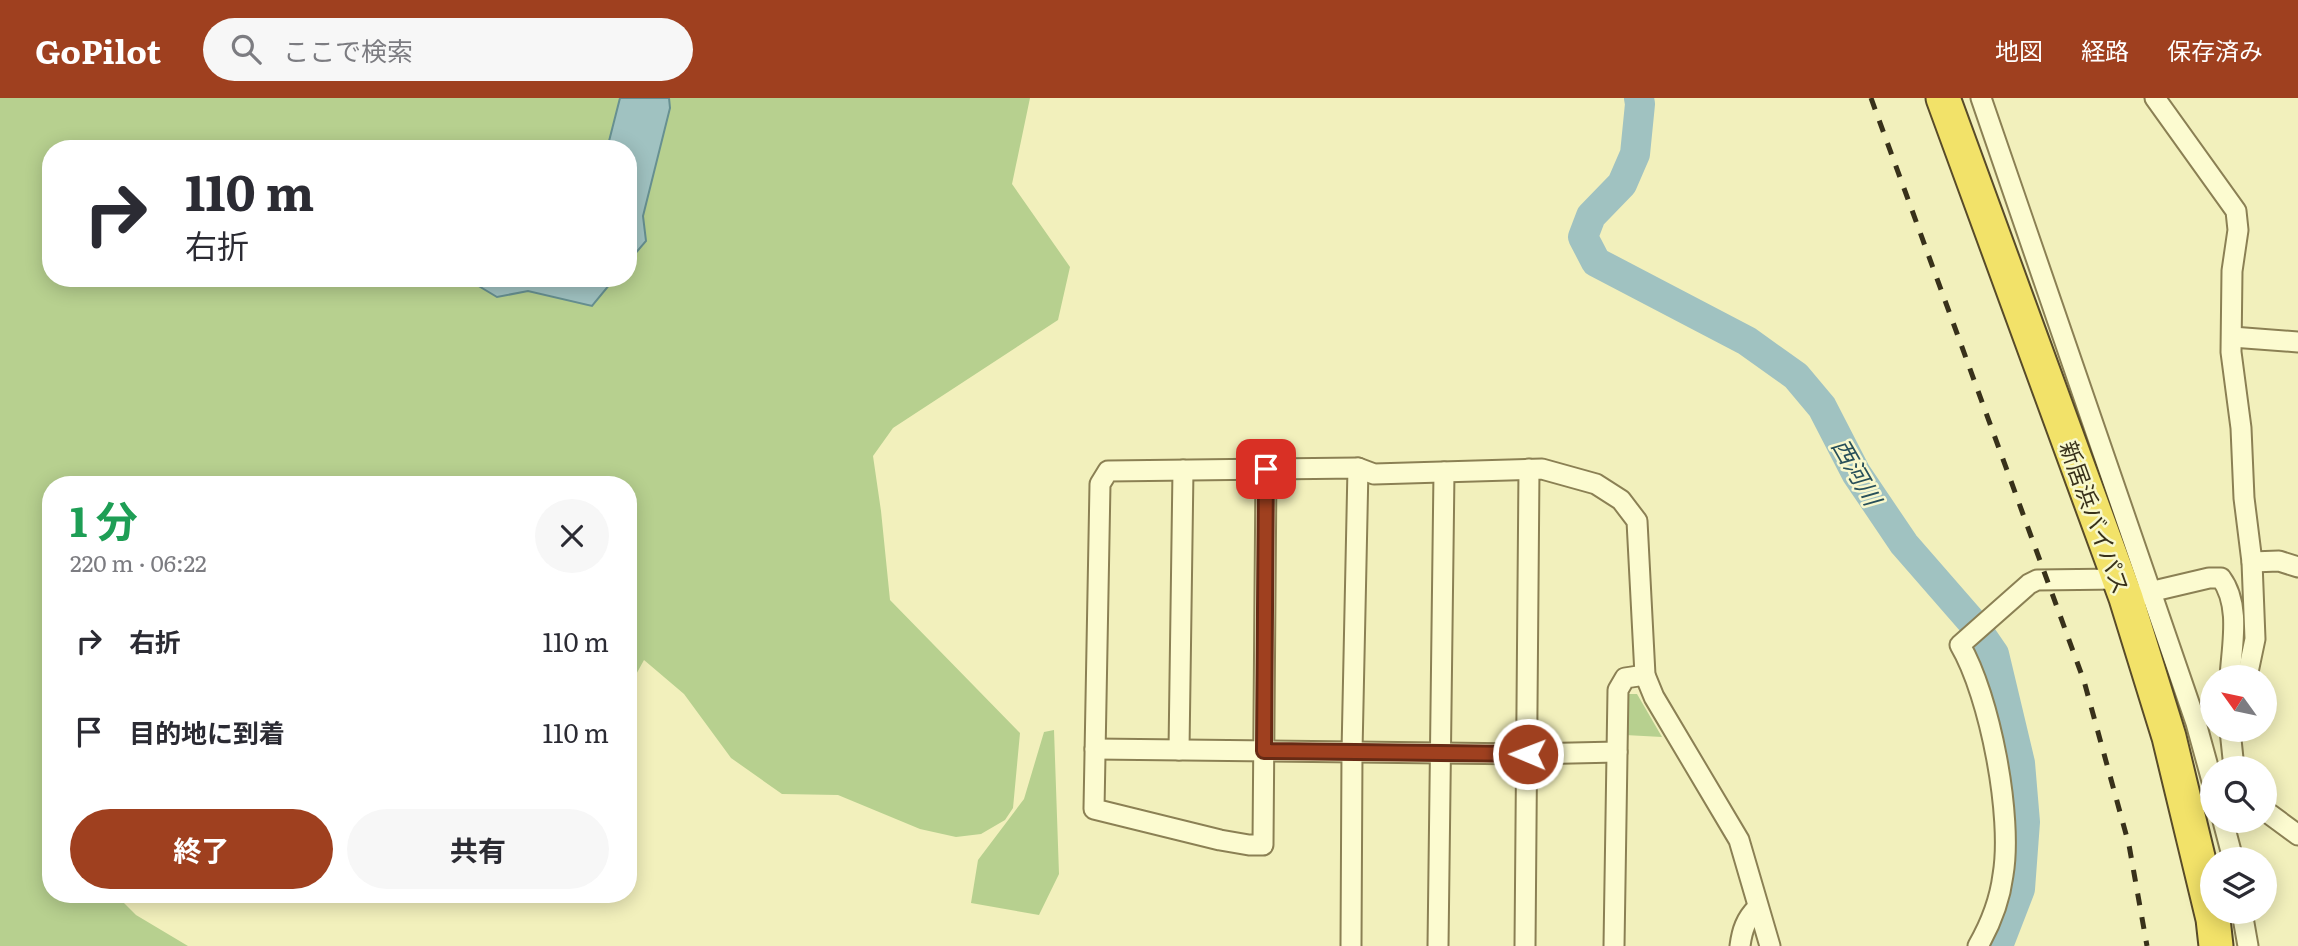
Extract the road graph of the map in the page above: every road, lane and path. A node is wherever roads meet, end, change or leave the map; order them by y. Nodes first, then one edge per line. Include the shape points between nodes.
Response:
1 (1943, 98) edge
2 (1981, 98) edge
3 (2155, 98) edge
4 (2232, 337) junction
5 (2298, 342) edge
6 (1358, 468) junction
7 (1266, 469) junction
8 (1529, 469) junction
9 (1183, 470) junction
10 (1444, 472) junction
11 (2252, 562) junction
12 (2298, 566) edge
13 (2132, 589) junction
14 (2231, 665) edge
15 (2250, 665) edge
16 (1645, 675) junction
17 (1094, 749) junction
18 (1179, 750) junction
19 (1264, 751) junction
20 (1352, 752) junction
21 (1617, 752) junction
22 (1441, 753) junction
23 (1528, 754) junction
24 (2205, 756) edge
25 (2277, 820) edge
26 (2298, 835) edge
27 (1757, 908) junction
28 (2244, 924) edge
29 (1351, 946) edge
30 (1438, 946) edge
31 (1525, 946) edge
32 (1614, 946) edge
33 (1740, 946) edge
34 (1770, 946) edge
35 (1978, 946) edge
36 (2216, 946) edge
37 (2248, 946) edge

1 - 13 highway, 新居浜バイパス
2 - 13 street
3 - 4 street via 2236,211
4 - 5 street
4 - 11 street
6 - 7 street
6 - 10 street via 1374,474
6 - 20 street
7 - 9 street
7 - 19 street
8 - 10 street
8 - 16 street via 1596,484 1621,500 1637,521
8 - 23 street
9 - 17 street via 1108,471 1100,484
9 - 18 street
10 - 22 street
11 - 12 street
11 - 15 street via 2255,639
13 - 14 street via 2221,578 2230,590 2234,617
13 - 24 street via 2196,723
13 - 35 street via 2037,580 1960,645 1987,712 2005,834 1999,897
13 - 36 highway, 新居浜バイパス
16 - 21 street via 1625,678 1618,690
16 - 27 street via 1738,840
17 - 18 street
17 - 19 street via 1094,809 1250,845 1263,845
18 - 19 street
19 - 20 street
20 - 22 street
20 - 29 street
21 - 23 street
21 - 32 street
22 - 23 street
22 - 30 street
23 - 31 street
25 - 26 street
27 - 33 street via 1742,932
27 - 34 street
28 - 37 street

